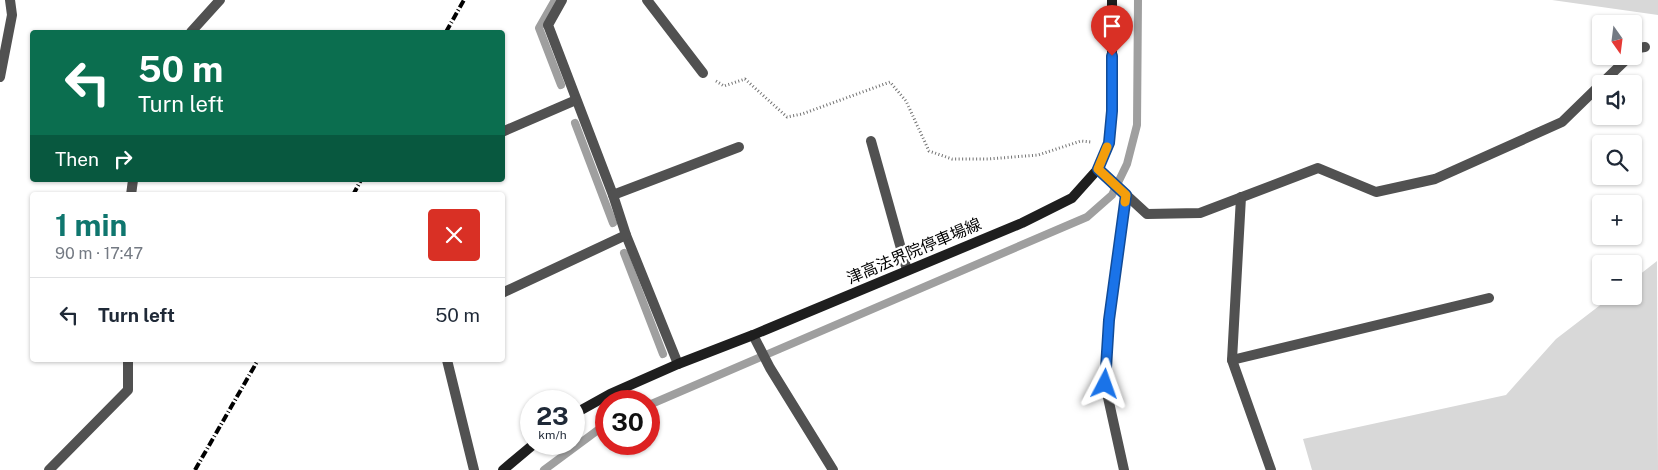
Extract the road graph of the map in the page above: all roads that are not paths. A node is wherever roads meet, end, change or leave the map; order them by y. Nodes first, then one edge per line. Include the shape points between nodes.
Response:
1 (10, 0) edge
2 (220, 0) edge
3 (562, 0) edge
4 (647, 0) edge
5 (1112, 0) edge
6 (193, 30) edge
7 (1645, 46) dead end
8 (1642, 47) edge
9 (1621, 65) edge
10 (703, 73) road end
11 (1610, 75) edge
12 (0, 77) edge
13 (1592, 93) edge
14 (576, 100) junction
15 (505, 131) edge
16 (871, 141) dead end
17 (739, 147) dead end
18 (1098, 169) junction
19 (1125, 193) junction
20 (613, 195) junction
21 (1241, 197) junction
22 (626, 235) junction
23 (907, 270) junction
24 (505, 293) edge
25 (1489, 298) dead end
26 (753, 335) junction
27 (1232, 360) junction
28 (128, 362) edge
29 (447, 362) edge
30 (678, 364) junction
31 (585, 408) edge
32 (521, 455) edge
33 (49, 470) edge
34 (474, 470) edge
35 (503, 470) edge
36 (833, 470) edge
37 (1124, 470) edge
38 (1271, 470) edge

1 - 12 street via 12,15
2 - 6 street
3 - 14 street via 548,25
4 - 10 street
5 - 18 main road, 津高法界院停車場線 via 1112,111 1109,143
7 - 8 street
9 - 11 street
13 - 21 street via 1562,122 1435,179 1376,192 1318,168
14 - 15 street
14 - 20 street
16 - 23 street
17 - 20 street
18 - 19 street
18 - 23 main road, 津高法界院停車場線 via 1072,198 1022,223
19 - 21 street via 1147,214 1200,213
19 - 37 street via 1109,320 1105,384
20 - 22 street
21 - 27 street
22 - 24 street
22 - 30 street
23 - 26 main road, 津高法界院停車場線
25 - 27 street
26 - 30 main road, 津高法界院停車場線
26 - 36 street
27 - 38 street
28 - 33 street via 128,390
29 - 34 street
30 - 31 main road, 津高法界院停車場線
32 - 35 main road

